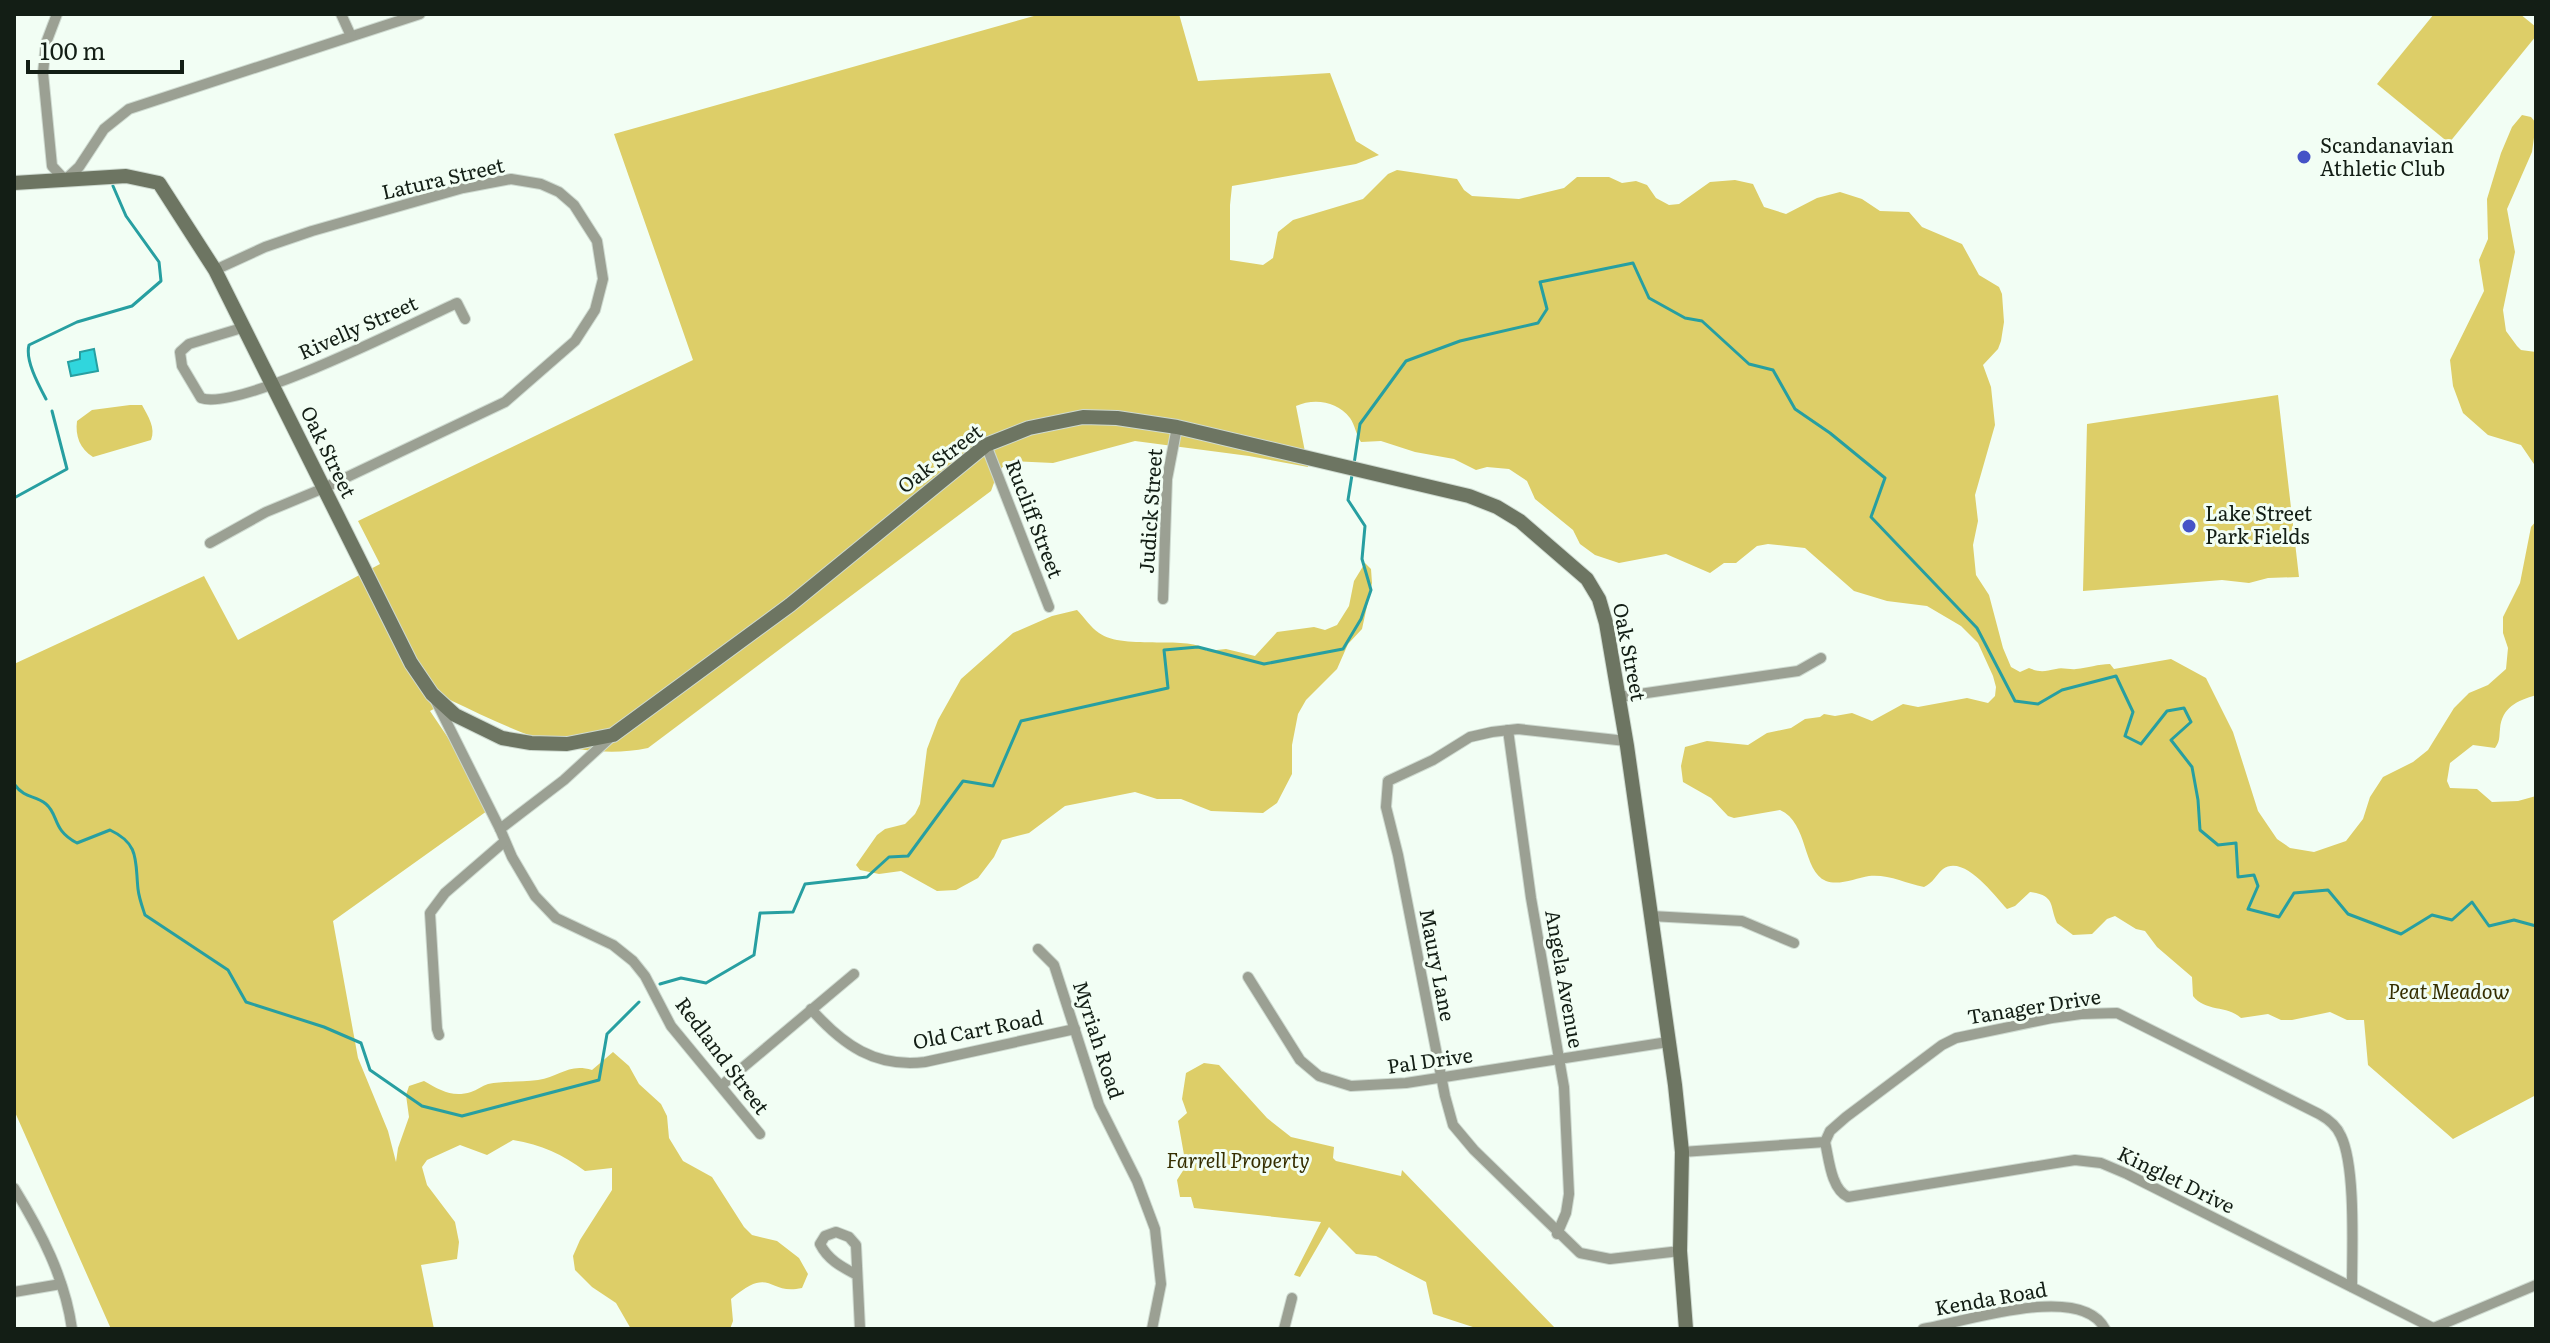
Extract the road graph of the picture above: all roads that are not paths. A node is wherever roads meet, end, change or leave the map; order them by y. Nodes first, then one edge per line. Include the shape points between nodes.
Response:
1 (57, 14) edge
2 (341, 14) edge
3 (420, 14) edge
4 (351, 36) junction
5 (65, 180) junction
6 (14, 183) edge
7 (215, 270) junction
8 (465, 319) dead end
9 (245, 327) junction
10 (274, 386) junction
11 (1177, 427) junction
12 (986, 445) junction
13 (324, 488) junction
14 (210, 543) dead end
15 (1163, 599) dead end
16 (1049, 607) dead end
17 (1821, 658) dead end
18 (432, 694) junction
19 (1619, 697) junction
20 (1508, 730) junction
21 (613, 735) junction
22 (1626, 741) junction
23 (500, 829) junction
24 (504, 842) junction
25 (1651, 916) junction
26 (1794, 943) dead end
27 (1038, 949) dead end
28 (854, 974) dead end
29 (1248, 977) dead end
30 (811, 1009) junction
31 (1075, 1029) junction
32 (439, 1035) dead end
33 (1668, 1042) junction
34 (1560, 1058) junction
35 (1441, 1077) junction
36 (722, 1085) junction
37 (760, 1134) dead end
38 (1825, 1142) junction
39 (1682, 1152) junction
40 (14, 1188) edge
41 (1557, 1234) junction
42 (1680, 1251) junction
43 (857, 1275) dead end
44 (61, 1284) junction
45 (2536, 1285) edge
46 (2352, 1287) junction
47 (14, 1292) edge
48 (1292, 1298) dead end
49 (1971, 1325) edge
50 (860, 1326) edge
51 (2432, 1328) edge
52 (72, 1329) edge
53 (1152, 1329) edge
54 (1284, 1329) edge
55 (1686, 1329) edge
56 (1923, 1329) edge
57 (2105, 1329) edge

1 - 5 street via 46,43 43,73 52,166
2 - 4 street
3 - 4 street
4 - 5 street via 129,109 104,129
5 - 6 street, Oak Street
5 - 7 street, Oak Street via 126,176 159,183
7 - 9 street, Oak Street
7 - 13 street, Latura Street via 312,231 500,180 532,181 559,192 592,231 602,265 601,293 586,326 563,353 505,402
8 - 10 street, Rivelly Street via 457,303
9 - 10 street, Oak Street
9 - 10 street, Rivelly Street via 189,344 180,352 182,366 196,392 207,400
10 - 13 street, Oak Street
11 - 12 street, Oak Street via 1083,417 1029,428
11 - 15 street, Judick Street via 1166,497
11 - 19 street, Oak Street via 1497,506 1587,579 1606,623
12 - 16 street, Rucliff Street
12 - 21 street, Oak Street via 790,605
13 - 14 street, Latura Street
13 - 18 street, Oak Street via 411,663
17 - 19 street via 1798,671
18 - 21 street, Oak Street via 455,715 502,738 567,744
18 - 23 street, Redland Street
19 - 22 street, Oak Street
20 - 22 street, Maury Lane
20 - 34 street, Angela Avenue
20 - 35 street, Maury Lane via 1470,737 1392,777 1386,790
21 - 23 street
22 - 25 street, Oak Street
23 - 24 street, Redland Street
24 - 32 street via 445,893 430,913
24 - 36 street, Redland Street via 549,912 613,945 639,968 671,1026
25 - 26 street via 1742,921
25 - 33 street, Oak Street
27 - 31 street, Myriah Road via 1054,965
28 - 30 street
29 - 35 street, Pal Drive via 1291,1048 1319,1076 1363,1087
30 - 31 street, Old Cart Road via 857,1050 892,1062 925,1062
30 - 36 street
31 - 53 street, Myriah Road via 1099,1105 1155,1229 1161,1284
33 - 34 street, Pal Drive
33 - 39 street, Oak Street
34 - 35 street, Pal Drive
34 - 41 street, Angela Avenue via 1569,1194
35 - 41 street, Maury Lane via 1457,1130
36 - 37 street, Redland Street
38 - 39 street
38 - 46 street, Kinglet Drive via 1835,1181 1848,1197 2075,1160 2101,1163
38 - 46 street, Tanager Drive via 1846,1117 1949,1041 2052,1018 2117,1013 2319,1114 2337,1129 2349,1178
39 - 42 street, Oak Street
40 - 44 street
41 - 42 street, Maury Lane via 1580,1253 1599,1259
42 - 55 street, Oak Street
43 - 50 street
44 - 47 street
44 - 52 street
45 - 51 street
46 - 51 street, Kinglet Drive
48 - 54 street
49 - 56 street, Kenda Road
49 - 57 street, Kenda Road via 2062,1306 2093,1315

